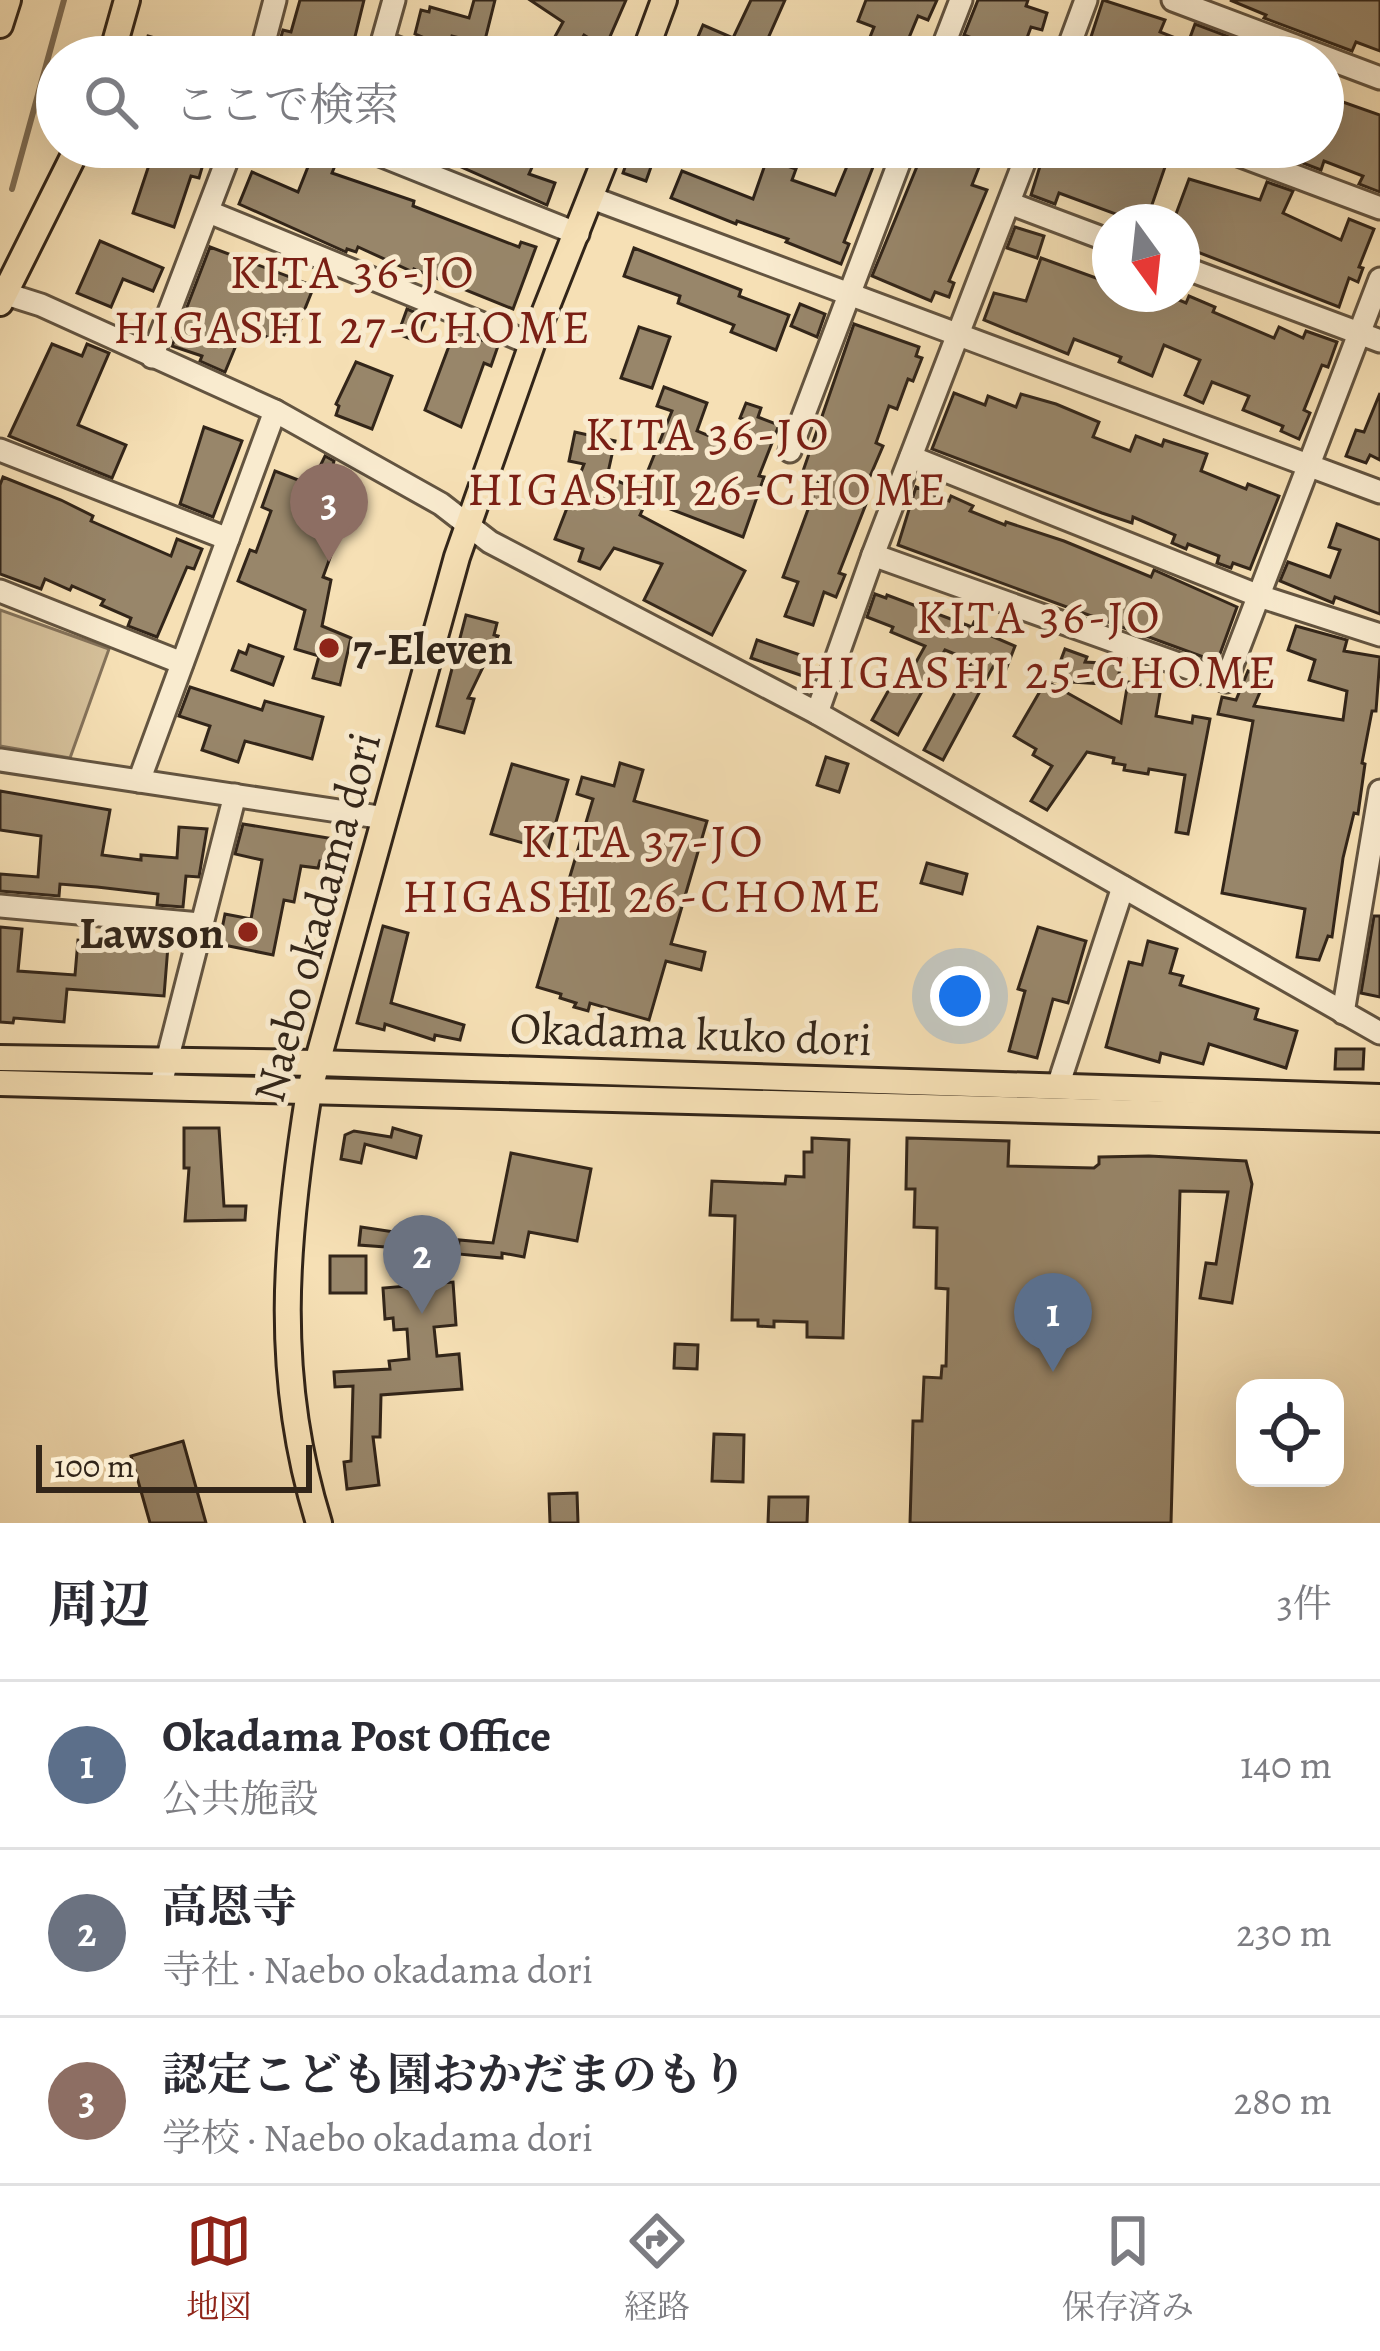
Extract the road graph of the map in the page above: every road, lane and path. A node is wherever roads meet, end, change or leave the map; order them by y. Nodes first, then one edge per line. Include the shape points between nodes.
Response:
1 (8, 0) edge
2 (127, 0) edge
3 (275, 0) edge
4 (394, 0) edge
5 (664, 0) edge
6 (961, 0) edge
7 (1086, 0) edge
8 (1173, 0) edge
9 (0, 25) edge
10 (117, 36) edge
11 (266, 36) edge
12 (384, 36) edge
13 (651, 36) edge
14 (947, 36) edge
15 (1073, 36) edge
16 (1269, 36) edge
17 (1344, 64) edge
18 (1380, 78) edge
19 (67, 168) edge
20 (225, 168) edge
21 (413, 168) edge
22 (603, 168) edge
23 (897, 168) edge
24 (1022, 168) edge
25 (1273, 168) edge
26 (592, 198) junction
27 (1009, 203) junction
28 (1380, 208) edge
29 (209, 212) junction
30 (578, 234) junction
31 (1092, 234) edge
32 (1200, 274) edge
33 (1380, 279) edge
34 (850, 294) junction
35 (3, 296) edge
36 (959, 334) junction
37 (1370, 337) edge
38 (532, 344) junction
39 (152, 357) junction
40 (274, 411) junction
41 (0, 450) edge
42 (790, 451) dead end
43 (911, 457) junction
44 (1311, 466) junction
45 (1380, 492) edge
46 (467, 525) junction
47 (227, 539) junction
48 (873, 555) junction
49 (0, 591) edge
50 (1258, 596) junction
51 (1380, 635) edge
52 (182, 663) junction
53 (817, 713) junction
54 (0, 760) edge
55 (139, 781) junction
56 (1380, 791) edge
57 (235, 795) junction
58 (385, 818) junction
59 (1123, 887) junction
60 (0, 906) edge
61 (200, 924) junction
62 (1343, 1012) junction
63 (1380, 1033) edge
64 (0, 1058) edge
65 (164, 1061) junction
66 (317, 1063) junction
67 (0, 1083) edge
68 (1058, 1086) junction
69 (160, 1088) junction
70 (309, 1092) junction
71 (1380, 1097) edge
72 (1380, 1119) edge
73 (319, 1523) edge

1 - 9 main road
2 - 10 main road
3 - 11 street
4 - 12 street
5 - 13 main road
6 - 14 street
7 - 15 street
8 - 16 street
17 - 18 street
19 - 35 main road
20 - 29 street
21 - 30 street
22 - 26 main road, Naebo okadama dori
23 - 34 street
24 - 27 street
25 - 28 street
26 - 30 main road, Naebo okadama dori
26 - 34 street
27 - 31 street
27 - 36 street
29 - 38 street
29 - 39 street
30 - 38 main road, Naebo okadama dori
32 - 37 street
33 - 37 street
34 - 36 street
34 - 42 street
35 - 39 street
36 - 43 street
36 - 44 street
37 - 44 street
38 - 46 main road, Naebo okadama dori
39 - 40 street
40 - 46 street
40 - 47 street
41 - 47 street
43 - 48 street
43 - 50 street
44 - 45 street
44 - 50 street
46 - 53 street
46 - 58 main road, Naebo okadama dori
47 - 52 street
48 - 50 street via 1226,681
48 - 53 street
49 - 52 street
50 - 51 street
52 - 55 street
53 - 59 street
54 - 55 street
55 - 57 street
56 - 62 street
57 - 58 street
57 - 61 street
58 - 66 main road, Naebo okadama dori
59 - 62 street
59 - 68 street
60 - 61 street
61 - 65 street
62 - 63 street
64 - 65 main road, Okadama kuko dori
65 - 66 main road, Okadama kuko dori
65 - 69 street
66 - 68 main road, Okadama kuko dori
66 - 70 main road, Naebo okadama dori
67 - 69 main road, Okadama kuko dori
68 - 71 main road, Okadama kuko dori
69 - 70 main road, Okadama kuko dori
70 - 72 main road, Okadama kuko dori
70 - 73 main road, Naebo okadama dori via 287,1296 293,1401

